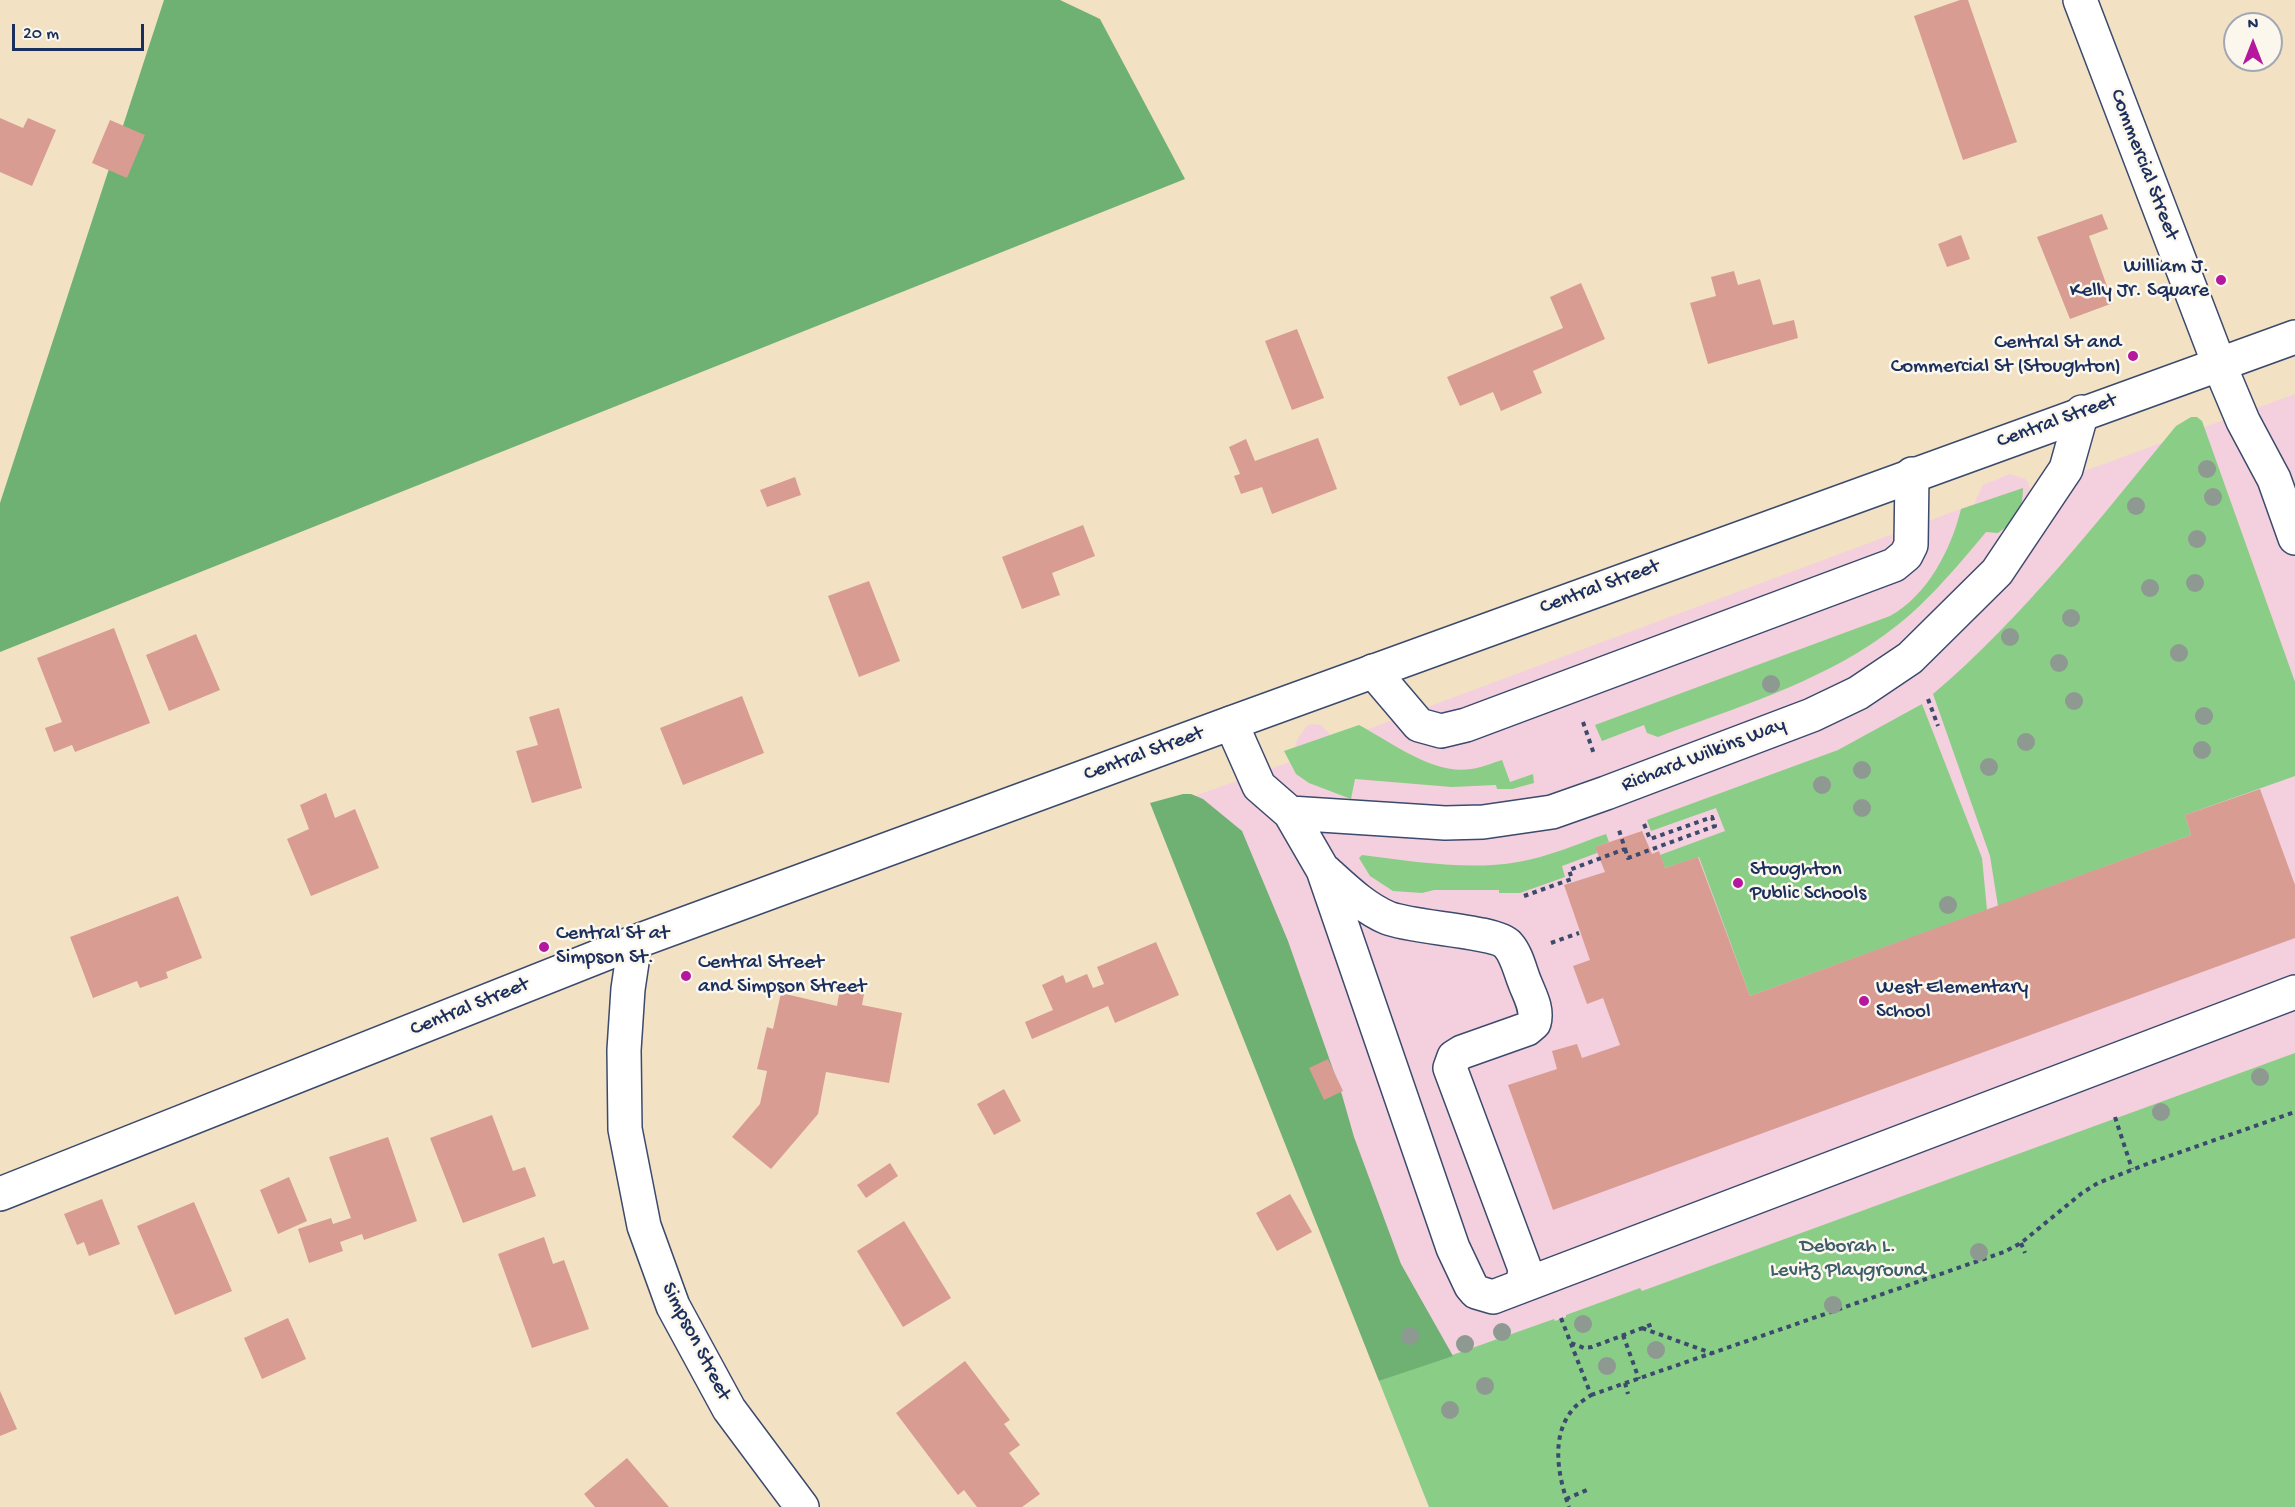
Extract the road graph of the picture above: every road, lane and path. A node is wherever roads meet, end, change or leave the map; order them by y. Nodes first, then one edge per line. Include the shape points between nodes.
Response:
1 (2080, 0) edge
2 (2295, 337) edge
3 (2219, 364) junction
4 (2082, 412) junction
5 (1912, 474) junction
6 (2295, 538) edge
7 (1374, 671) junction
8 (1928, 699) dead end
9 (1583, 720) dead end
10 (1231, 723) junction
11 (1938, 726) dead end
12 (1594, 753) dead end
13 (1290, 813) junction
14 (1618, 826) dead end
15 (1636, 827) dead end
16 (1628, 830) dead end
17 (1620, 832) junction
18 (1625, 849) junction
19 (1323, 870) junction
20 (1524, 896) dead end
21 (1580, 933) dead end
22 (635, 942) junction
23 (1548, 944) dead end
24 (2295, 992) edge
25 (2295, 1112) edge
26 (2115, 1117) dead end
27 (2132, 1169) junction
28 (0, 1194) edge
29 (2021, 1243) junction
30 (2025, 1253) dead end
31 (1518, 1287) junction
32 (1561, 1318) dead end
33 (1653, 1323) dead end
34 (1641, 1328) junction
35 (1623, 1335) junction
36 (1571, 1342) junction
37 (1711, 1353) junction
38 (1639, 1379) junction
39 (1624, 1383) junction
40 (1628, 1394) dead end
41 (1591, 1395) junction
42 (1587, 1490) dead end
43 (1566, 1499) junction
44 (802, 1507) edge
45 (1569, 1507) edge

1 - 3 main road, Commercial Street
2 - 3 main road, Central Street
3 - 4 main road, Central Street
3 - 6 main road, Commercial Street via 2242,421 2274,479
4 - 5 main road, Central Street
4 - 13 main road, Richard Wilkins Way via 2066,469 1997,572 1910,658 1858,693 1812,715 1552,812 1445,823
5 - 7 main road, Central Street
5 - 7 main road via 1911,545 1894,565 1466,725 1441,731 1419,725
7 - 10 main road, Central Street
8 - 11 path
9 - 12 path
10 - 13 main road via 1259,786
10 - 22 main road, Central Street
13 - 19 main road
14 - 17 path
15 - 18 path via 1644,824 1650,839 1712,817 1715,826 1628,858
16 - 17 path
17 - 18 path
18 - 20 path via 1569,870 1572,879
19 - 31 main road via 1453,1248 1476,1292 1493,1296
19 - 31 main road via 1386,918 1503,940 1510,947 1535,1009 1534,1023 1461,1052 1450,1068 1525,1269
21 - 23 path
22 - 28 main road, Central Street
22 - 44 main road, Simpson Street via 624,1050 625,1129 644,1226 673,1306 729,1409
24 - 31 main road
25 - 27 path
26 - 27 path
27 - 29 path via 2082,1193
29 - 30 path
29 - 37 path
32 - 36 path
33 - 34 path
34 - 35 path
34 - 37 path
35 - 36 path via 1584,1348
35 - 38 path
36 - 41 path
37 - 38 path
38 - 39 path
39 - 40 path
39 - 41 path
41 - 43 path via 1576,1406 1560,1434 1558,1456
42 - 43 path
43 - 45 path

